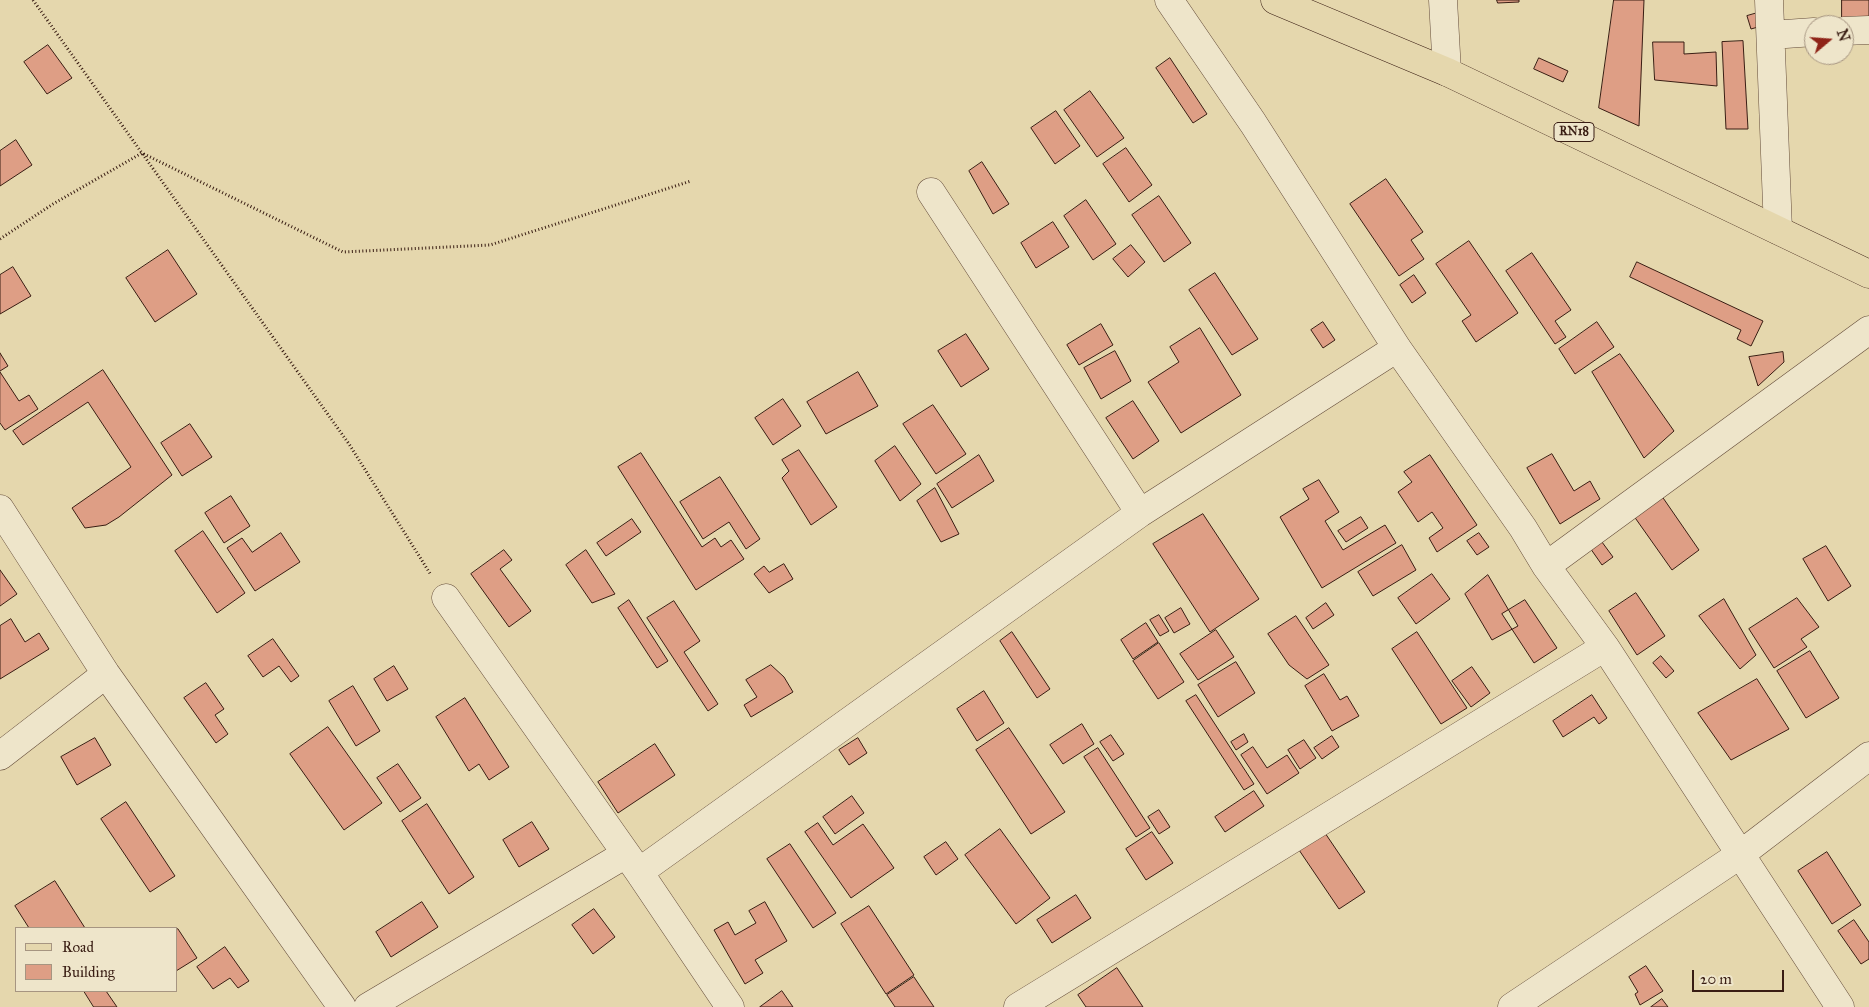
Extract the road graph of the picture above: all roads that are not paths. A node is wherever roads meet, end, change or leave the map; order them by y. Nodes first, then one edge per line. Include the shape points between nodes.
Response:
1 (1169, 0) edge
2 (1274, 0) edge
3 (1443, 0) edge
4 (1769, 0) edge
5 (1869, 30) edge
6 (1854, 31) edge
7 (1804, 33) edge
8 (1771, 35) junction
9 (1447, 72) junction
10 (932, 192) dead end
11 (1778, 230) junction
12 (1869, 274) edge
13 (1869, 330) edge
14 (1398, 348) junction
15 (0, 509) edge
16 (1140, 513) junction
17 (1546, 566) junction
18 (446, 598) road end
19 (1605, 646) junction
20 (106, 674) junction
21 (0, 756) edge
22 (1869, 756) edge
23 (1741, 854) junction
24 (633, 863) junction
25 (342, 1007) edge
26 (368, 1007) edge
27 (730, 1007) edge
28 (1018, 1007) edge
29 (1512, 1007) edge
30 (1840, 1007) edge

1 - 14 street via 1253,123
2 - 9 main road, RN18
3 - 9 street
4 - 8 street
5 - 6 street
7 - 8 street
8 - 11 street
9 - 11 main road, RN18
10 - 16 street
11 - 12 main road, RN18
13 - 17 street
14 - 16 street
14 - 17 street
15 - 20 street
16 - 24 street
17 - 19 street
18 - 24 street
19 - 23 street
19 - 28 street
20 - 21 street
20 - 25 street
22 - 23 street
23 - 29 street
23 - 30 street
24 - 26 street
24 - 27 street

